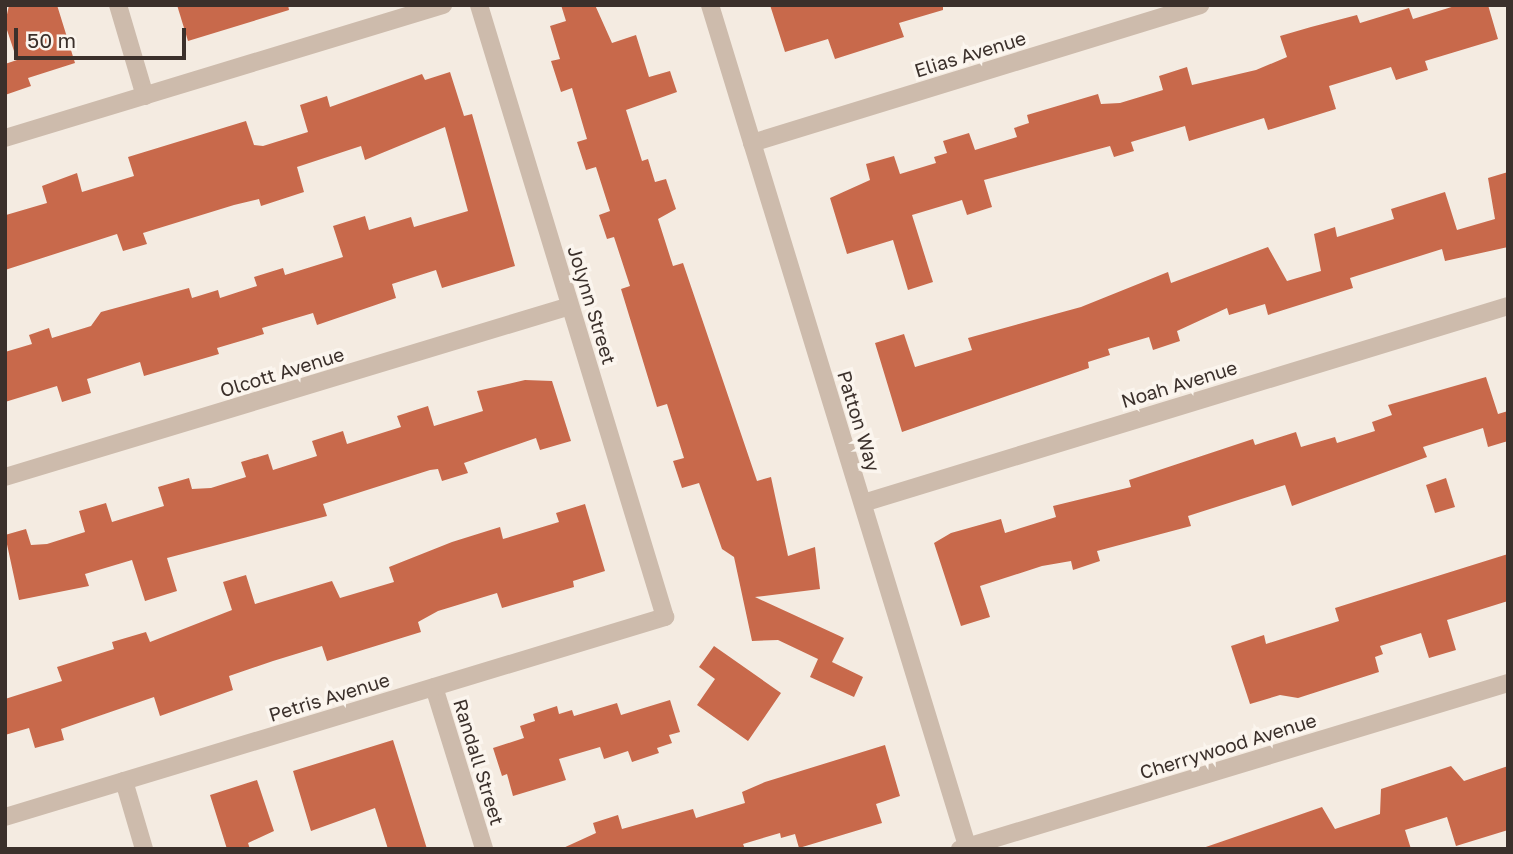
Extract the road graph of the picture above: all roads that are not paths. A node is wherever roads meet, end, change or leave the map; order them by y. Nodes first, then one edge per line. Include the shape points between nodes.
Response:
1 (118, 5) edge
2 (443, 5) edge
3 (479, 5) edge
4 (710, 5) edge
5 (1200, 5) edge
6 (145, 96) junction
7 (5, 138) edge
8 (752, 143) junction
9 (570, 306) junction
10 (1508, 306) edge
11 (5, 477) edge
12 (863, 503) junction
13 (665, 617) joint
14 (1508, 683) edge
15 (434, 687) junction
16 (124, 781) junction
17 (5, 817) edge
18 (966, 848) edge
19 (144, 849) edge
20 (484, 849) edge

1 - 6 street
2 - 6 street
3 - 9 street, Jolynn Street
4 - 8 street, Patton Way
5 - 8 street, Elias Avenue
6 - 7 street
8 - 12 street, Patton Way
9 - 11 street, Olcott Avenue
9 - 13 street, Jolynn Street
10 - 12 street, Noah Avenue
12 - 18 street, Patton Way
13 - 15 street, Petris Avenue
14 - 18 street, Cherrywood Avenue
15 - 16 street, Petris Avenue
15 - 20 street, Randall Street
16 - 17 street, Petris Avenue
16 - 19 street

